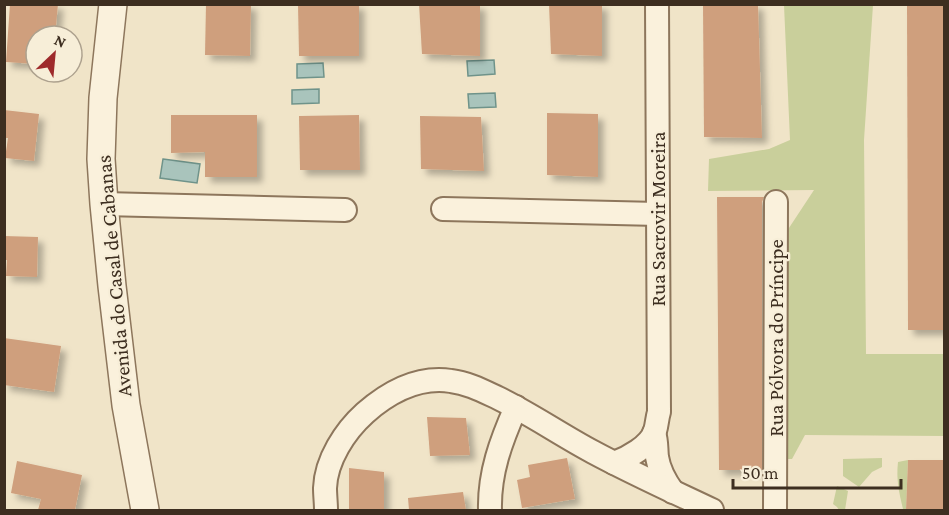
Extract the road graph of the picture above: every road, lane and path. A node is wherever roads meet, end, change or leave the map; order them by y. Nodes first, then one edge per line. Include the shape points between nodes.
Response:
1 (113, 4) edge
2 (657, 4) edge
3 (776, 202) dead end
4 (104, 204) junction
5 (443, 209) dead end
6 (345, 210) dead end
7 (658, 214) junction
8 (516, 407) junction
9 (654, 433) junction
10 (614, 463) junction
11 (673, 492) junction
12 (145, 510) edge
13 (326, 510) edge
14 (490, 510) edge
15 (712, 510) edge
16 (775, 510) edge

1 - 4 street, Avenida do Casal de Cabanas via 103,98
2 - 7 street, Rua Sacrovir Moreira
3 - 16 street, Rua Pólvora do Príncipe
4 - 6 street
4 - 12 street, Avenida do Casal de Cabanas via 126,405
5 - 7 street
7 - 9 street, Rua Sacrovir Moreira via 658,412
8 - 10 street
8 - 13 street via 471,385 451,381 429,380 381,399 354,425 332,459 325,486
8 - 14 street via 498,449
9 - 10 street via 635,453
9 - 11 street, Rua Sacrovir Moreira via 660,470
10 - 11 street
11 - 15 street

